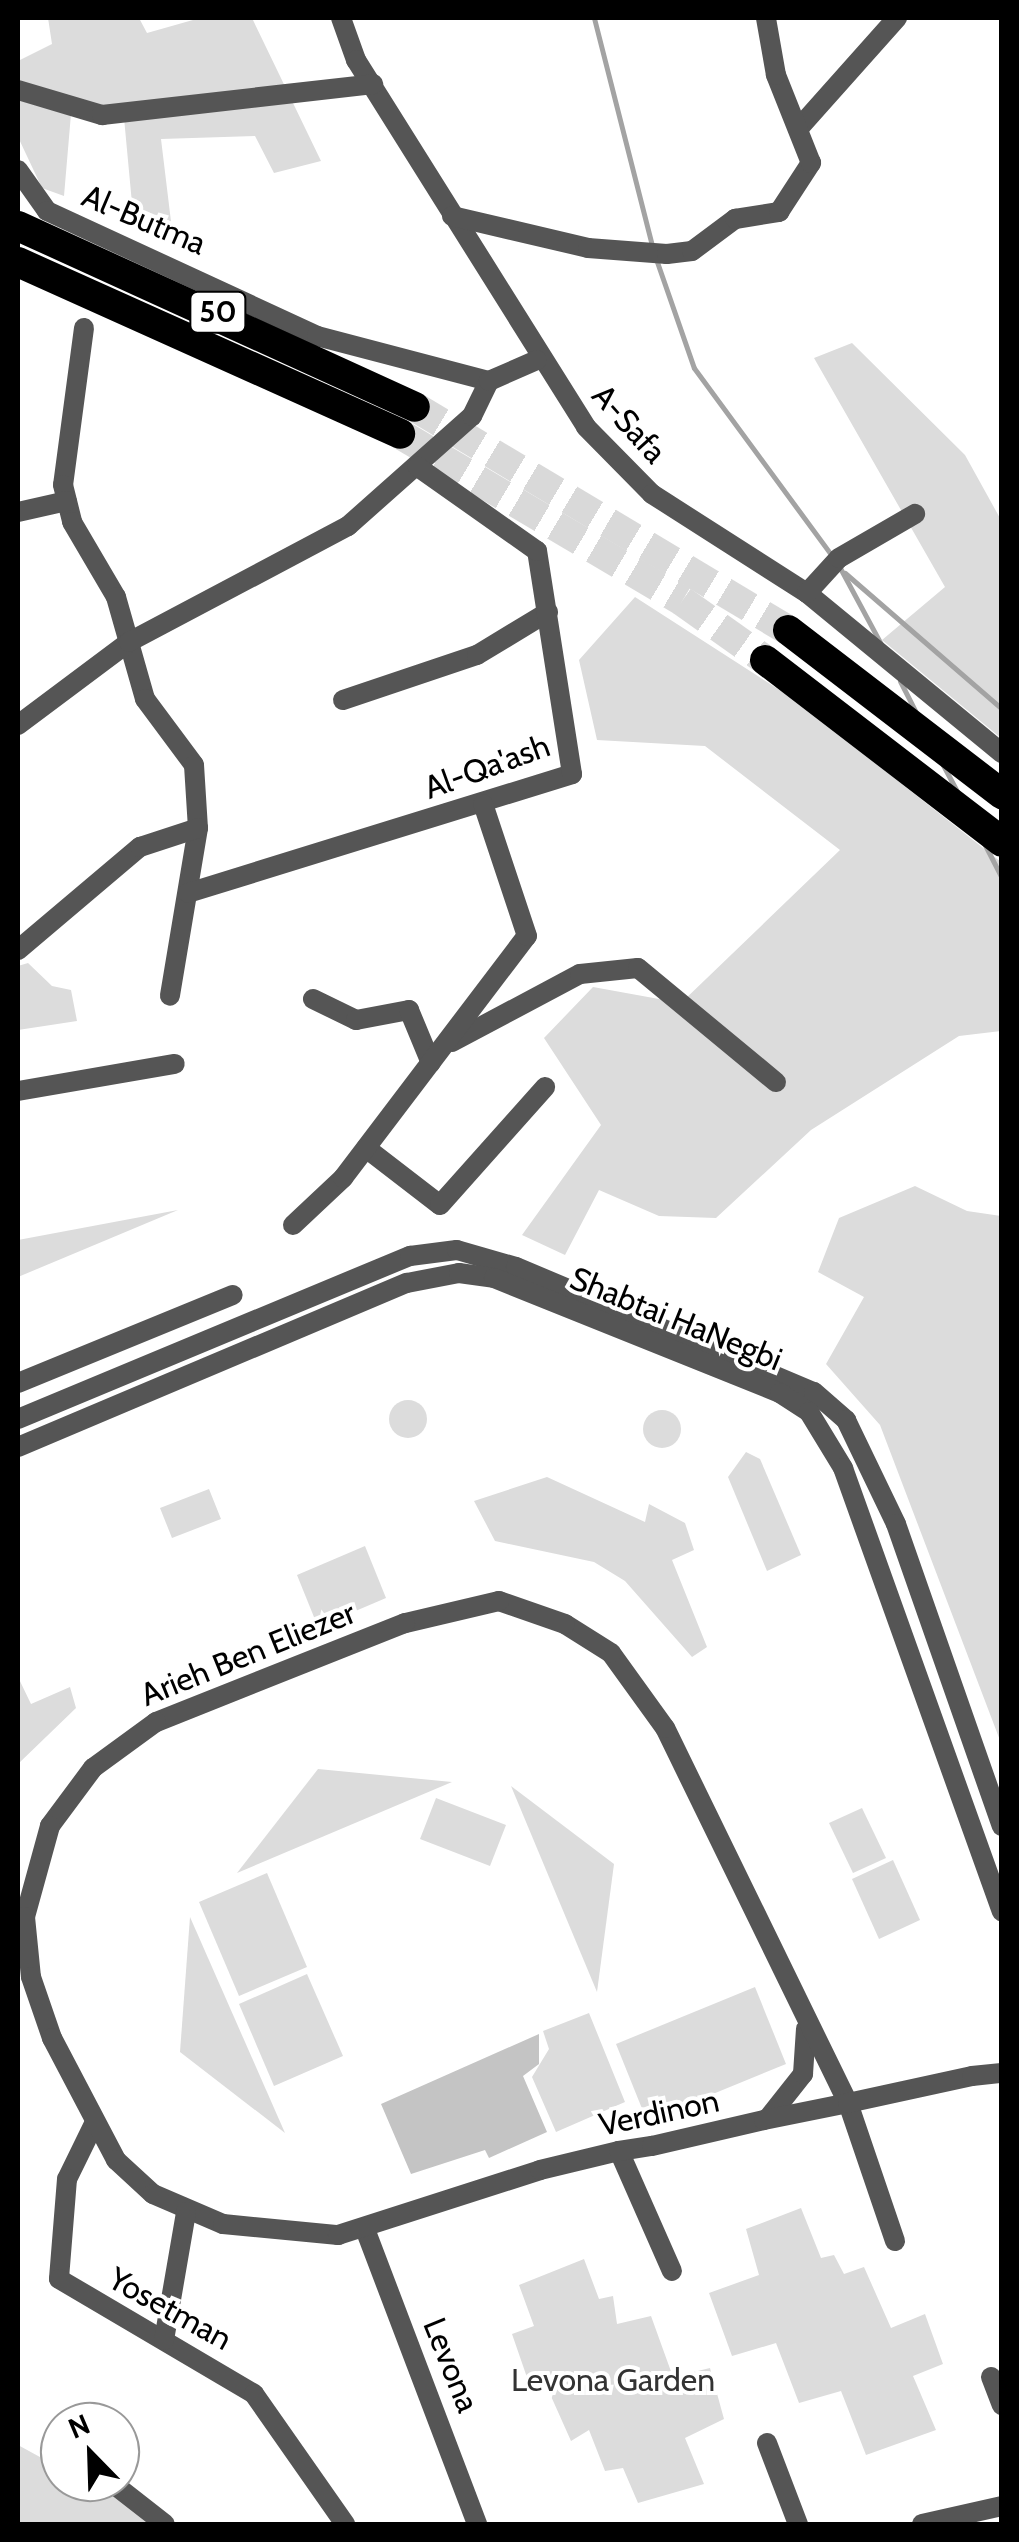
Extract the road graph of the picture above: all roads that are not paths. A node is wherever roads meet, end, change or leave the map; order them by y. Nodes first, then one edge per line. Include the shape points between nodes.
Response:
1 (341, 18) edge
2 (766, 18) edge
3 (897, 18) edge
4 (373, 84) junction
5 (18, 90) edge
6 (798, 129) junction
7 (18, 170) edge
8 (452, 216) junction
9 (18, 226) edge
10 (18, 262) edge
11 (84, 328) dead end
12 (537, 360) junction
13 (489, 382) junction
14 (414, 407) tunnel mouth
15 (400, 434) tunnel mouth
16 (418, 466) junction
17 (67, 502) junction
18 (18, 512) edge
19 (915, 514) dead end
20 (807, 593) junction
21 (548, 612) junction
22 (788, 630) tunnel mouth
23 (129, 642) junction
24 (765, 660) tunnel mouth
25 (343, 700) dead end
26 (18, 725) edge
27 (1002, 754) edge
28 (1002, 794) edge
29 (483, 804) junction
30 (198, 828) junction
31 (1002, 842) edge
32 (188, 892) junction
33 (18, 950) edge
34 (170, 996) dead end
35 (313, 1000) dead end
36 (444, 1046) junction
37 (431, 1063) junction
38 (175, 1064) dead end
39 (776, 1082) dead end
40 (545, 1087) dead end
41 (18, 1091) edge
42 (366, 1148) junction
43 (294, 1225) dead end
44 (233, 1295) dead end
45 (18, 1384) edge
46 (18, 1419) edge
47 (18, 1447) edge
48 (1002, 1826) edge
49 (1002, 1911) edge
50 (803, 2012) junction
51 (1002, 2063) edge
52 (1002, 2072) edge
53 (972, 2076) junction
54 (848, 2103) junction
55 (764, 2120) junction
56 (94, 2124) junction
57 (619, 2151) junction
58 (186, 2212) junction
59 (365, 2229) junction
60 (895, 2240) dead end
61 (672, 2271) dead end
62 (164, 2340) junction
63 (991, 2377) dead end
64 (1002, 2405) edge
65 (767, 2443) dead end
66 (137, 2502) edge
67 (1002, 2506) edge
68 (165, 2524) edge
69 (345, 2524) edge
70 (477, 2524) edge
71 (798, 2524) edge
72 (922, 2524) edge

1 - 4 street, A-Safa
2 - 6 street
3 - 6 street
4 - 5 street via 102,115
4 - 8 street, A-Safa
6 - 8 street via 811,163 794,197 779,212 735,219 692,252 588,248
7 - 13 street, Al-Butma via 47,211 317,336
8 - 12 street, A-Safa
9 - 14 highway, 50
10 - 15 highway, 50
11 - 17 street
12 - 13 street
12 - 20 street, A-Safa via 586,427 652,494
13 - 16 street via 472,416
16 - 21 street, Al-Qa'ash via 528,539
16 - 23 street via 348,526 160,632
17 - 18 street
17 - 23 street
19 - 20 street via 840,558
20 - 27 street, A-Safa
21 - 25 street via 476,655
21 - 29 street, Al-Qa'ash via 572,774
22 - 28 highway
23 - 26 street
23 - 30 street via 145,699 194,765
24 - 31 highway
29 - 32 street, Al-Qa'ash
29 - 36 street via 527,936
30 - 32 street
30 - 33 street via 140,847
32 - 34 street
35 - 37 street via 356,1020 409,1010
36 - 37 street
36 - 39 street via 580,974 638,968
37 - 42 street
38 - 41 street
40 - 42 street via 440,1205
42 - 43 street
44 - 45 street
46 - 48 street, Shabtai HaNegbi via 434,1250 483,1256 570,1290 814,1392 846,1420 896,1524
47 - 49 street, Shabtai HaNegbi via 406,1282 459,1272 494,1278 780,1393 808,1412 843,1468
50 - 54 street, Arieh Ben Eliezer
50 - 55 street via 803,2074
50 - 56 street, Arieh Ben Eliezer via 665,1728 629,1672 587,1636 537,1611 499,1601 464,1604 156,1722 115,1748 69,1798 36,1858 26,1946 52,2038
51 - 53 street, Verdinon
52 - 53 street, Verdinon
53 - 54 street, Verdinon
54 - 55 street, Verdinon
54 - 60 street, Arieh Ben Eliezer
55 - 57 street, Verdinon
56 - 58 street, Arieh Ben Eliezer via 139,2184
56 - 62 street, Yosetman via 67,2180 60,2279
57 - 59 street, Verdinon
57 - 61 street
58 - 59 street, Arieh Ben Eliezer via 280,2233
58 - 62 street
59 - 70 street, Levona
62 - 69 street, Yosetman via 230,2376 275,2414
63 - 64 street
65 - 71 street
66 - 68 street
67 - 72 street

